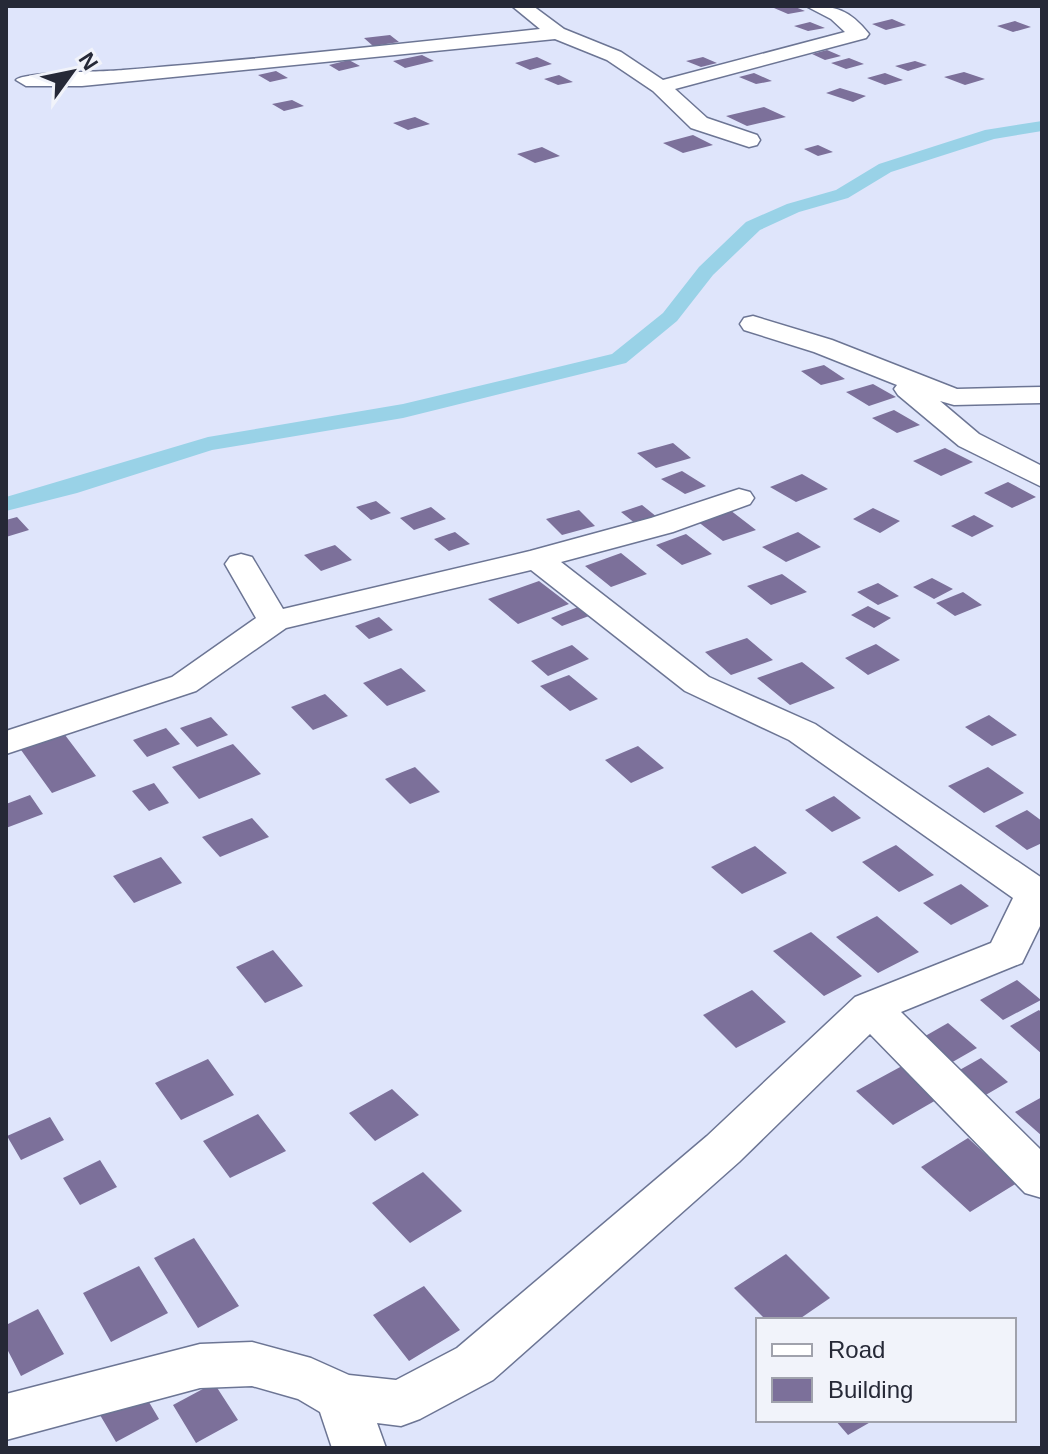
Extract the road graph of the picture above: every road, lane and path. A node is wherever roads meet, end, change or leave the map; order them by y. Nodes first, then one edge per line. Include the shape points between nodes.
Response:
1 (521, 6) edge
2 (815, 6) edge
3 (557, 33) junction
4 (26, 80) dead end
5 (660, 87) junction
6 (749, 140) dead end
7 (753, 324) dead end
8 (892, 375) junction
9 (1038, 399) edge
10 (1042, 478) edge
11 (739, 498) dead end
12 (537, 559) junction
13 (241, 564) dead end
14 (274, 621) junction
15 (6, 743) edge
16 (1039, 892) edge
17 (870, 1008) junction
18 (1042, 1180) edge
19 (341, 1397) junction
20 (6, 1417) edge
21 (359, 1448) edge

1 - 3 street
2 - 5 street via 838,15 859,34
3 - 4 street via 257,65
3 - 5 street via 614,56
5 - 6 street via 699,123
7 - 8 street
8 - 9 street via 954,397
8 - 10 street via 969,440
11 - 12 street
12 - 14 street
12 - 16 street via 697,684 802,732
13 - 14 street
14 - 15 street via 184,684
16 - 17 street via 1007,953
17 - 18 street
17 - 19 street via 723,1149 475,1364 401,1403
19 - 20 street via 311,1380 252,1364 200,1366
19 - 21 street

